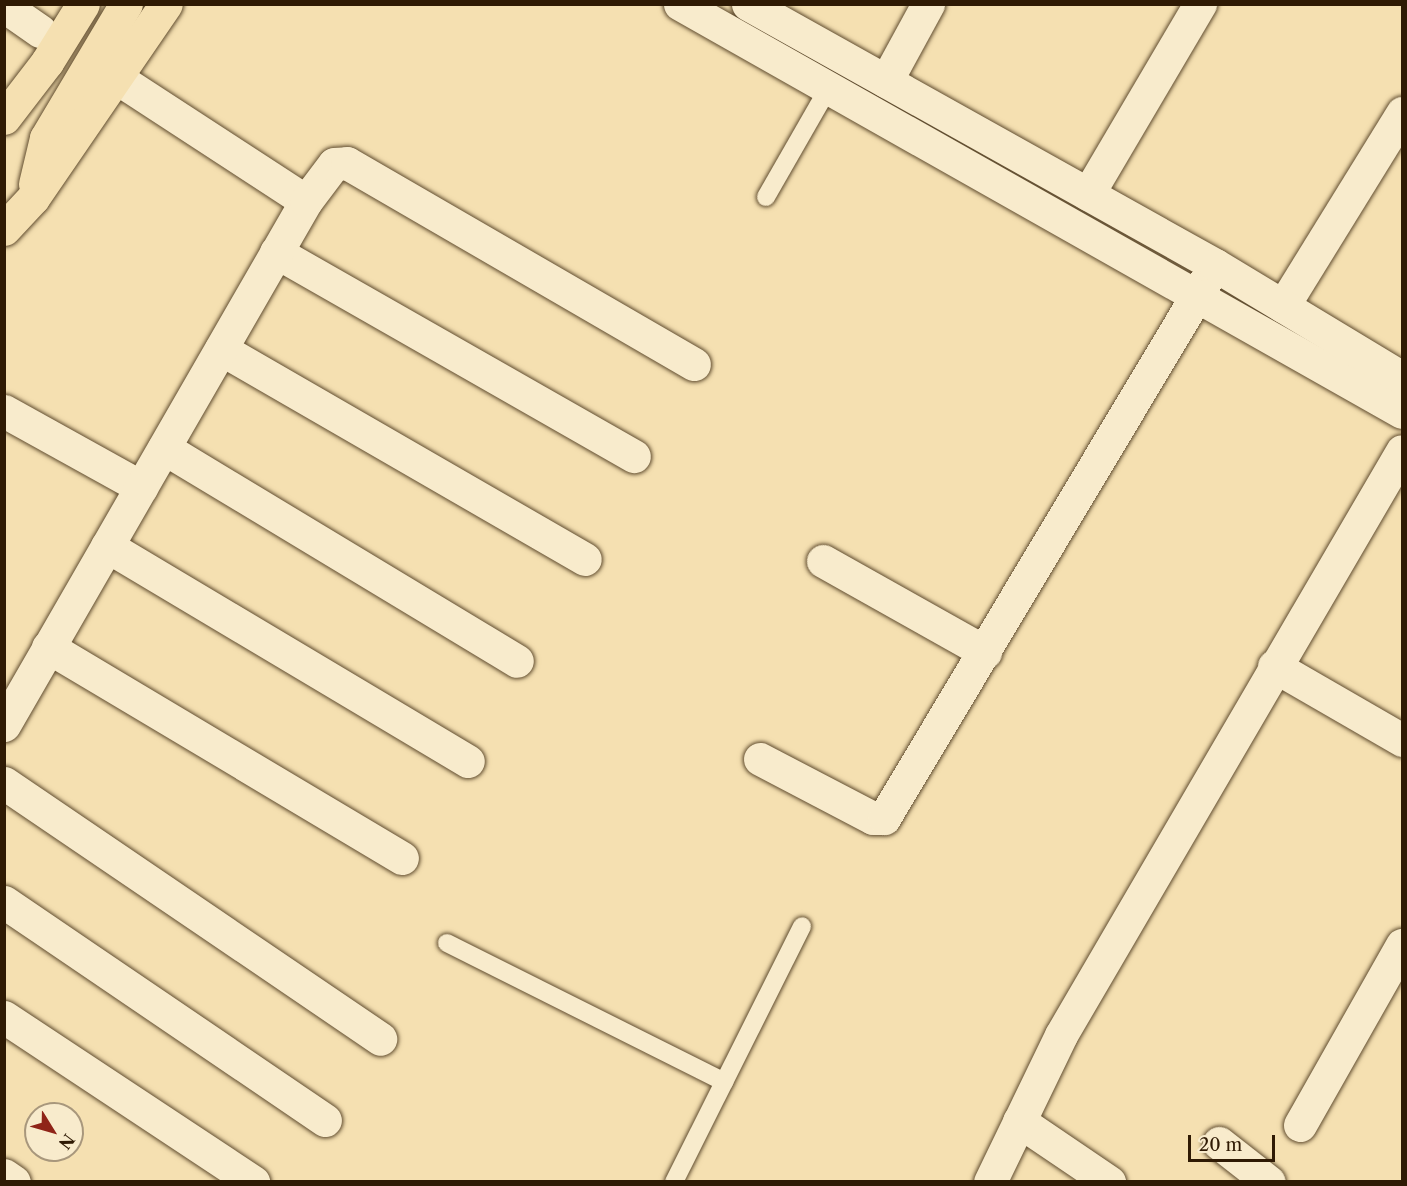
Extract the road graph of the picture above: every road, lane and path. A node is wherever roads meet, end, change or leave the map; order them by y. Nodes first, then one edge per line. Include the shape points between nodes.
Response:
1 (83, 4) edge
2 (126, 4) edge
3 (166, 4) edge
4 (680, 4) edge
5 (748, 4) edge
6 (928, 4) edge
7 (1200, 4) edge
8 (4, 6) edge
9 (48, 33) edge
10 (117, 78) junction
11 (886, 81) junction
12 (829, 87) junction
13 (4, 105) edge
14 (1402, 113) edge
15 (4, 118) edge
16 (1088, 194) junction
17 (766, 197) dead end
18 (33, 198) junction
19 (306, 201) junction
20 (4, 229) edge
21 (276, 252) junction
22 (1215, 265) junction
23 (1198, 292) junction
24 (1283, 306) junction
25 (221, 349) junction
26 (694, 364) dead end
27 (1402, 378) edge
28 (4, 411) edge
29 (1402, 412) edge
30 (164, 448) junction
31 (1402, 451) edge
32 (634, 456) dead end
33 (141, 487) junction
34 (107, 546) junction
35 (585, 559) dead end
36 (823, 561) dead end
37 (48, 648) junction
38 (985, 652) junction
39 (517, 661) dead end
40 (1274, 666) junction
41 (4, 724) edge
42 (1402, 740) edge
43 (760, 759) dead end
44 (468, 761) dead end
45 (4, 783) edge
46 (402, 858) dead end
47 (4, 902) edge
48 (802, 926) dead end
49 (447, 943) dead end
50 (1402, 945) edge
51 (4, 1017) edge
52 (380, 1039) dead end
53 (724, 1082) junction
54 (325, 1120) dead end
55 (1019, 1121) junction
56 (1300, 1125) dead end
57 (1219, 1143) dead end
58 (4, 1175) edge
59 (14, 1182) edge
60 (253, 1182) edge
61 (674, 1182) edge
62 (990, 1182) edge
63 (1109, 1182) edge
64 (1269, 1182) edge

1 - 9 main road
2 - 18 main road via 42,148
3 - 10 main road
4 - 12 street
5 - 11 street
6 - 11 street
7 - 16 street
8 - 9 street
9 - 13 main road
9 - 15 main road
10 - 18 main road
10 - 19 street
11 - 16 street
12 - 17 lane
12 - 23 street
14 - 24 street
16 - 22 street
18 - 20 main road
19 - 21 street
19 - 26 street via 327,168 347,163
21 - 25 street
21 - 32 street
22 - 23 street
22 - 24 street
23 - 29 street
23 - 38 street
24 - 27 street
25 - 30 street
25 - 35 street
28 - 33 street
30 - 33 street
30 - 39 street
31 - 40 street
33 - 34 street
34 - 37 street
34 - 44 street
36 - 38 street
37 - 41 street
37 - 46 street
38 - 43 street via 884,818 873,818
40 - 42 street
40 - 55 street via 1061,1035
45 - 52 street
47 - 54 street
48 - 53 lane
49 - 53 lane
50 - 56 street
51 - 60 street
53 - 61 lane
55 - 62 street
55 - 63 street
57 - 64 street
58 - 59 street

